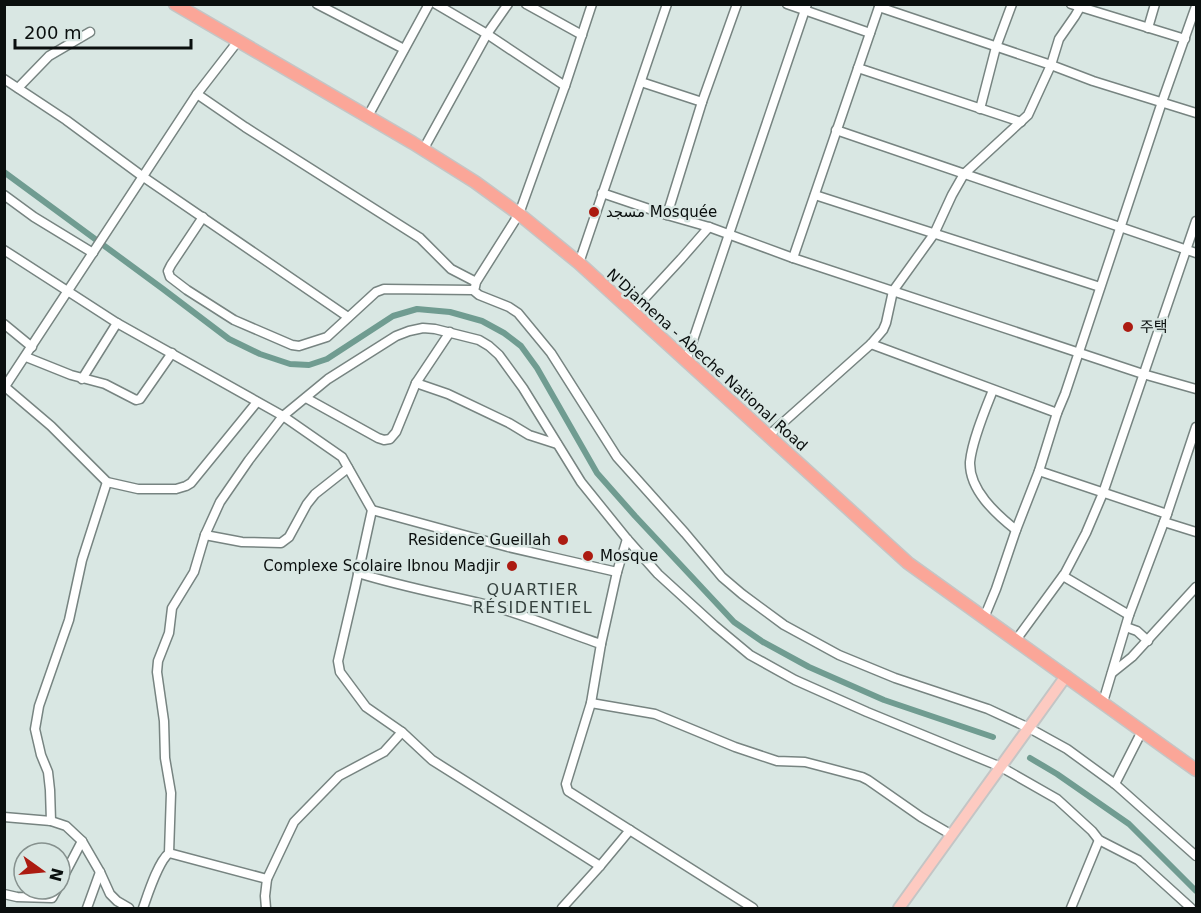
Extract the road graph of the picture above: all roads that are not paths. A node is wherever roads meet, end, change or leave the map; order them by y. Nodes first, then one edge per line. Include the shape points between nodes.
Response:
1 (175, 4) edge
2 (317, 4) edge
3 (429, 4) edge
4 (436, 4) edge
5 (508, 4) edge
6 (526, 4) edge
7 (592, 4) edge
8 (667, 4) edge
9 (737, 4) edge
10 (787, 4) edge
11 (1012, 4) edge
12 (1071, 4) edge
13 (1155, 4) edge
14 (879, 6) edge
15 (1081, 6) edge
16 (1197, 6) edge
17 (806, 8) edge
18 (1148, 28) junction
19 (90, 32) dead end
20 (870, 33) junction
21 (487, 34) junction
22 (582, 35) junction
23 (1185, 39) junction
24 (238, 41) junction
25 (996, 47) junction
26 (404, 49) junction
27 (1051, 65) junction
28 (858, 68) junction
29 (4, 79) edge
30 (641, 82) junction
31 (565, 86) junction
32 (18, 88) junction
33 (197, 94) junction
34 (702, 102) junction
35 (1162, 102) junction
36 (980, 109) junction
37 (1197, 113) edge
38 (368, 116) junction
39 (1021, 122) junction
40 (836, 130) junction
41 (423, 150) junction
42 (964, 174) junction
43 (142, 176) junction
44 (602, 193) junction
45 (4, 195) edge
46 (815, 195) junction
47 (519, 214) junction
48 (668, 215) junction
49 (203, 217) junction
50 (1197, 221) edge
51 (709, 227) junction
52 (1121, 227) junction
53 (728, 234) junction
54 (934, 234) junction
55 (4, 250) edge
56 (1187, 250) junction
57 (93, 253) junction
58 (1197, 253) edge
59 (793, 258) junction
60 (579, 264) junction
61 (475, 286) junction
62 (1100, 287) junction
63 (69, 291) junction
64 (893, 291) junction
65 (632, 312) junction
66 (348, 317) junction
67 (117, 323) junction
68 (4, 324) edge
69 (450, 332) junction
70 (871, 344) junction
71 (33, 347) junction
72 (1078, 352) junction
73 (172, 353) junction
74 (26, 357) junction
75 (686, 361) junction
76 (1143, 374) junction
77 (82, 379) junction
78 (416, 383) junction
79 (5, 387) edge
80 (993, 390) junction
81 (1197, 390) edge
82 (306, 398) junction
83 (257, 402) junction
84 (1057, 413) junction
85 (284, 416) junction
86 (1197, 427) edge
87 (768, 436) junction
88 (557, 444) junction
89 (1193, 448) edge
90 (348, 468) junction
91 (1039, 471) junction
92 (107, 482) junction
93 (1103, 493) junction
94 (372, 510) junction
95 (1166, 518) junction
96 (1016, 530) junction
97 (1197, 532) edge
98 (206, 535) junction
99 (627, 539) junction
100 (617, 572) junction
101 (358, 573) junction
102 (1063, 576) junction
103 (1197, 587) edge
104 (1129, 615) junction
105 (984, 618) junction
106 (1126, 627) junction
107 (1016, 640) junction
108 (1148, 641) junction
109 (602, 644) junction
110 (1112, 673) junction
111 (1066, 676) junction
112 (1103, 702) junction
113 (591, 703) junction
114 (1029, 728) junction
115 (1142, 731) junction
116 (402, 732) junction
117 (1001, 766) junction
118 (1197, 770) edge
119 (1115, 784) junction
120 (4, 817) edge
121 (51, 821) junction
122 (630, 830) junction
123 (952, 835) junction
124 (1099, 840) junction
125 (82, 841) junction
126 (169, 853) junction
127 (1197, 856) edge
128 (72, 860) edge
129 (600, 866) junction
130 (100, 872) junction
131 (267, 879) junction
132 (87, 909) edge
133 (129, 909) edge
134 (143, 909) edge
135 (266, 909) edge
136 (562, 909) edge
137 (753, 909) edge
138 (898, 909) edge
139 (1071, 909) edge
140 (1191, 909) edge

1 - 24 highway, N'Djamena - Abeche National Road
2 - 26 street
3 - 26 street
4 - 21 street
5 - 21 street
6 - 22 street
7 - 22 street
8 - 30 street
9 - 34 street
10 - 17 street
11 - 25 street
12 - 15 street
13 - 18 street
14 - 20 street
14 - 25 street
15 - 18 street
15 - 27 street via 1059,39
16 - 23 street
17 - 20 street
17 - 53 street
18 - 23 street
19 - 32 street via 49,56
20 - 28 street
21 - 31 street
21 - 41 street
22 - 31 street
23 - 35 street
24 - 33 street
24 - 38 highway, N'Djamena - Abeche National Road
25 - 27 street
25 - 36 street
26 - 38 street
27 - 35 street
27 - 39 street
28 - 36 street
28 - 40 street
29 - 32 street
30 - 34 street
30 - 44 street
31 - 47 street
32 - 43 street
33 - 43 street
33 - 61 street via 413,233
34 - 48 street
35 - 37 street
35 - 52 street
36 - 39 street
38 - 41 highway, N'Djamena - Abeche National Road
39 - 42 street
40 - 42 street
40 - 46 street
41 - 47 highway, N'Djamena - Abeche National Road
42 - 52 street
42 - 54 street
43 - 49 street
43 - 57 street
44 - 48 street
44 - 60 street
45 - 57 street
46 - 54 street
46 - 59 street
47 - 60 highway, N'Djamena - Abeche National Road
47 - 61 street
48 - 51 street
49 - 66 street
49 - 66 street via 168,271 173,281 234,320 292,345 323,339
50 - 56 street
51 - 53 street
51 - 65 street
52 - 56 street
52 - 62 street
53 - 59 street
53 - 75 street
54 - 62 street
54 - 64 street
55 - 63 street
56 - 58 street
56 - 76 street
57 - 63 street
59 - 64 street
60 - 65 highway, N'Djamena - Abeche National Road
61 - 66 street via 380,290
61 - 114 street via 479,295 519,314 551,353 617,457 742,594 784,625 839,655 988,709
62 - 72 street
63 - 67 street
63 - 71 street
64 - 70 street via 886,323
64 - 72 street
65 - 75 highway, N'Djamena - Abeche National Road
67 - 73 street
67 - 77 street
68 - 71 street
69 - 78 street
69 - 82 street via 423,328 396,336 328,379
69 - 88 street via 479,340 499,355
70 - 80 street
70 - 87 street
71 - 74 street
72 - 76 street
72 - 84 street
73 - 77 street via 140,399
73 - 83 street
74 - 77 street
74 - 79 street
75 - 87 highway, N'Djamena - Abeche National Road
76 - 81 street
76 - 93 street
78 - 82 street via 396,432 384,440
78 - 88 street
79 - 92 street
80 - 84 street
80 - 96 street via 974,445 971,469 979,491
82 - 85 street
83 - 85 street
83 - 92 street via 186,486 138,489
84 - 91 street
85 - 90 street via 342,457
85 - 98 street via 232,483
86 - 89 street
87 - 105 highway, N'Djamena - Abeche National Road via 908,563
88 - 99 street via 581,482
89 - 95 street
90 - 94 street
90 - 98 street via 315,494 289,537 281,543 242,542
91 - 93 street
91 - 96 street
92 - 121 street via 35,729 48,772
93 - 95 street
93 - 102 street
94 - 100 street
94 - 101 street
95 - 97 street
95 - 104 street
96 - 105 street
98 - 126 street via 194,572 172,608 169,633 158,661 171,793
99 - 100 street
99 - 117 street via 658,574 750,655 867,712
100 - 109 street
101 - 109 street via 484,604
101 - 116 street via 338,661 340,672 366,707
102 - 104 street
102 - 107 street
103 - 108 street
104 - 106 street
105 - 107 highway, N'Djamena - Abeche National Road
106 - 108 street
106 - 110 street
107 - 111 highway, N'Djamena - Abeche National Road
108 - 110 street
109 - 113 street
110 - 112 street
111 - 112 highway, N'Djamena - Abeche National Road
111 - 114 main road
112 - 115 highway, N'Djamena - Abeche National Road
113 - 122 street via 566,788
113 - 123 street via 655,714 777,761 805,762 862,777
114 - 117 main road
114 - 119 street
115 - 118 highway, N'Djamena - Abeche National Road
115 - 119 street
116 - 129 street via 432,760
116 - 131 street via 384,752 339,776 294,822
117 - 123 main road
117 - 124 street via 1057,799
119 - 127 street
120 - 121 street
121 - 125 street via 64,825
122 - 129 street
122 - 137 street
123 - 138 main road
124 - 139 street
124 - 140 street via 1138,860
125 - 128 street
125 - 130 street
126 - 131 street
126 - 134 street
129 - 136 street
130 - 132 street
130 - 133 street via 110,894
131 - 135 street

